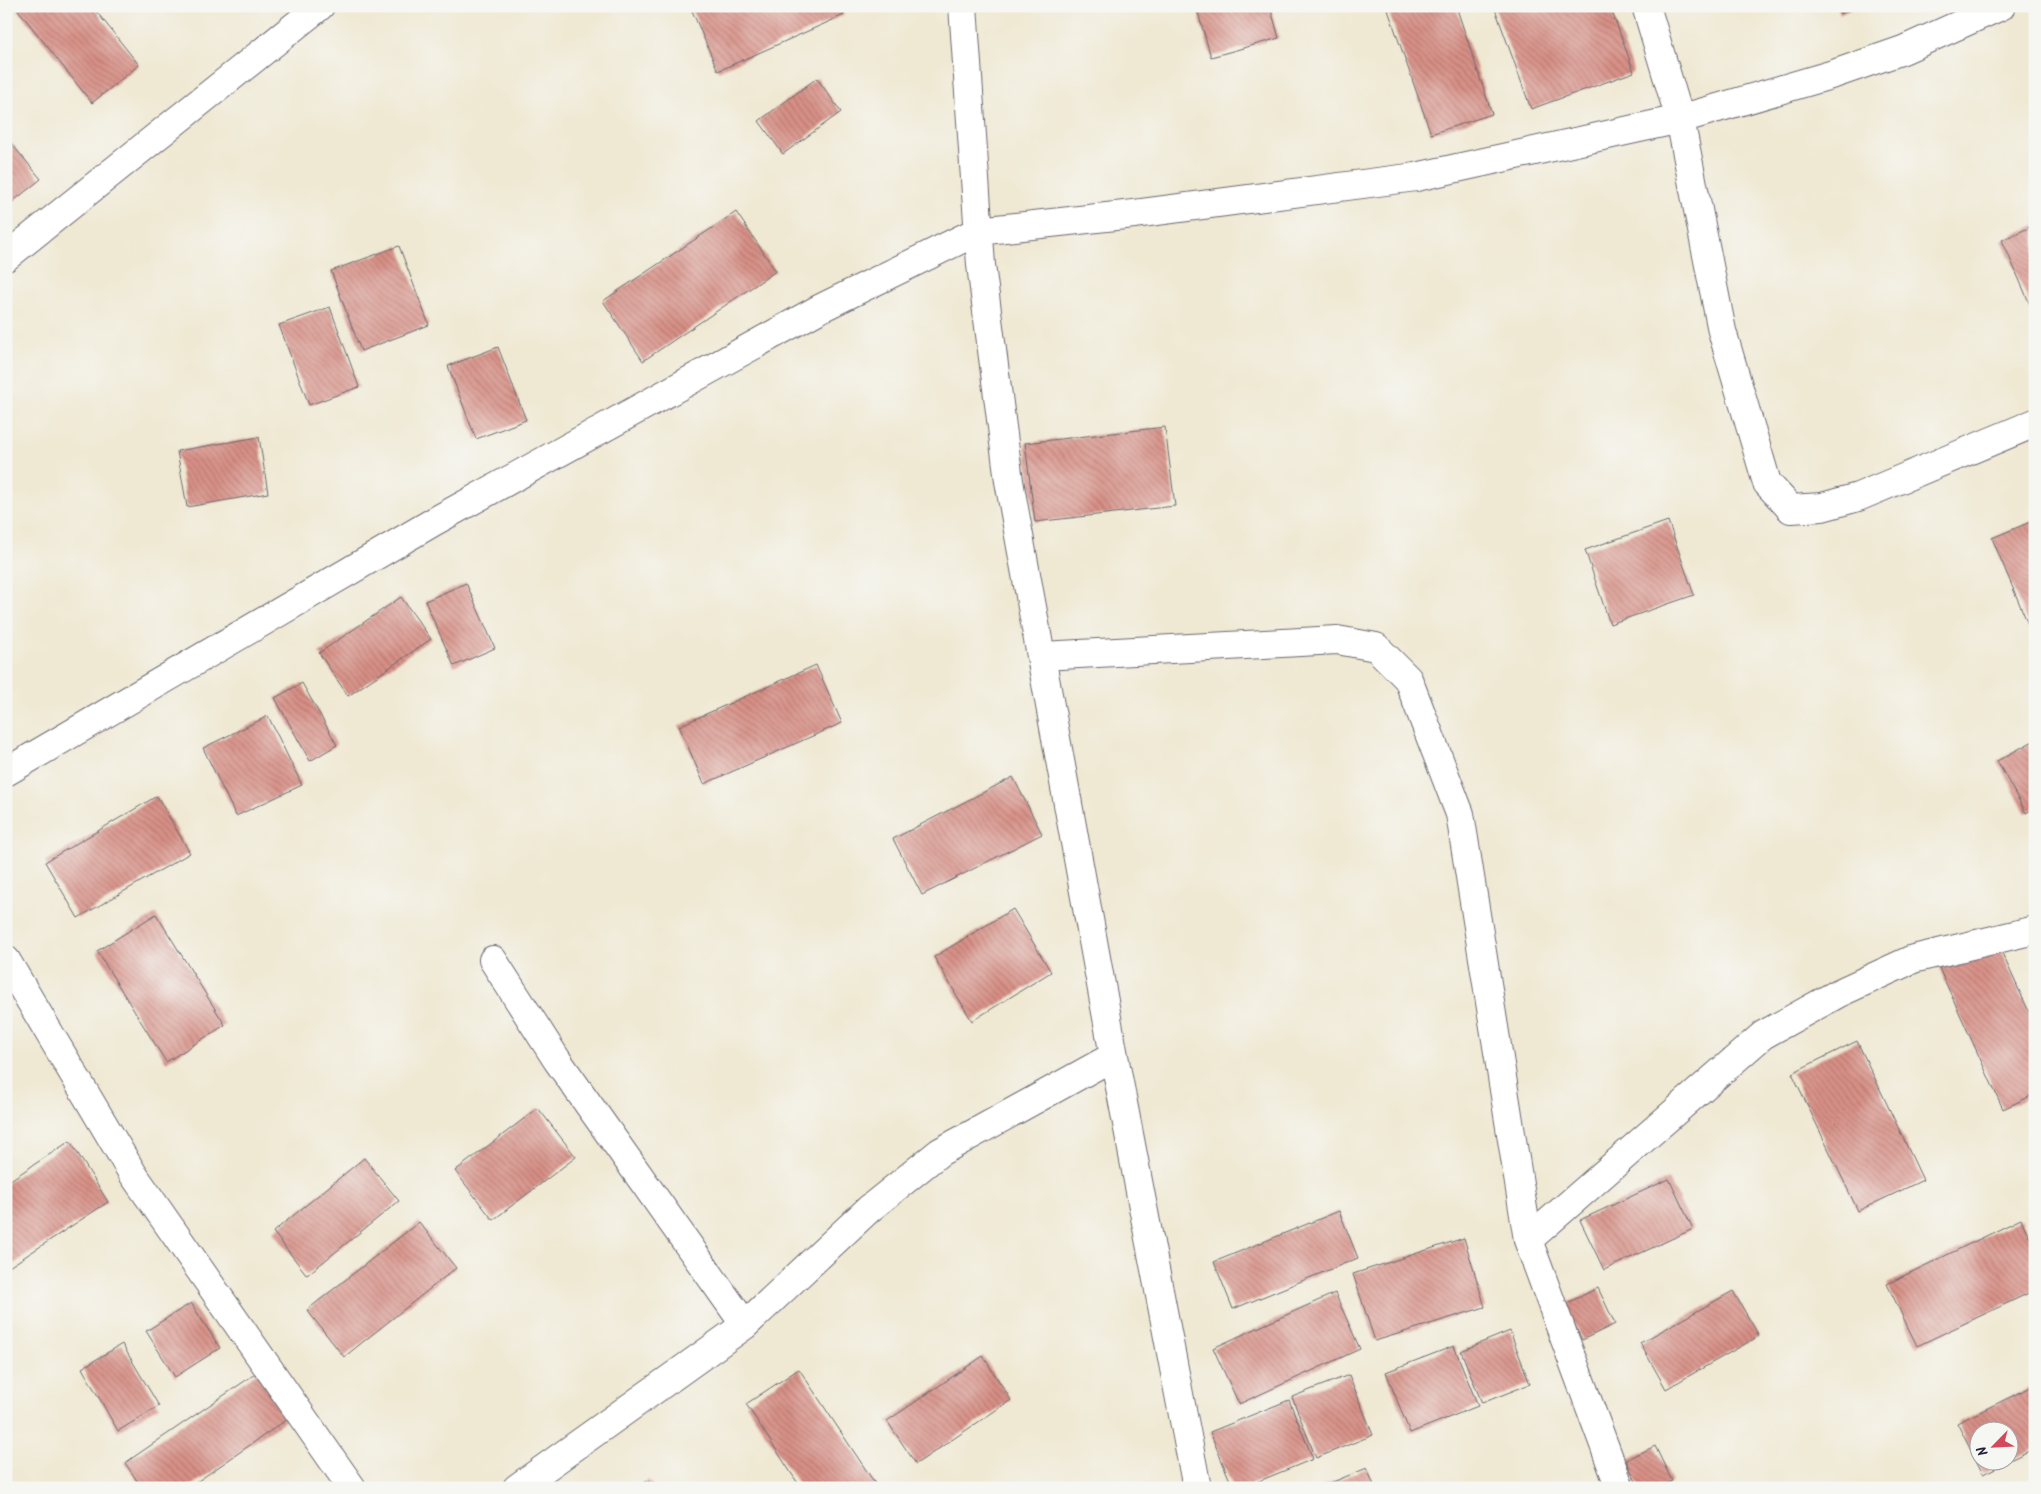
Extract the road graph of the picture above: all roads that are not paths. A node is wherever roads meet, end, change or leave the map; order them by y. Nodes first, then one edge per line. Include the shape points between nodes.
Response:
1 (320, 6) edge
2 (963, 6) edge
3 (1646, 6) edge
4 (2001, 6) edge
5 (1680, 119) junction
6 (978, 230) junction
7 (6, 257) edge
8 (2035, 423) edge
9 (1042, 656) junction
10 (6, 772) edge
11 (2035, 930) edge
12 (6, 960) edge
13 (493, 960) dead end
14 (1114, 1056) junction
15 (1528, 1240) junction
16 (745, 1325) junction
17 (352, 1488) edge
18 (518, 1488) edge
19 (1197, 1488) edge
20 (1620, 1488) edge

1 - 7 street
2 - 6 street
3 - 5 street
4 - 5 street via 1903,50
5 - 6 street via 1416,177 1134,214
5 - 8 street via 1722,331 1767,483 1790,509 1822,507 1858,497
6 - 9 street via 1008,481
6 - 10 street via 821,308 435,521
9 - 14 street
9 - 15 street via 1337,640 1376,647 1408,679 1460,814
11 - 15 street via 1912,959 1838,993 1763,1035
12 - 17 street via 133,1174
13 - 16 street via 557,1060
14 - 16 street via 940,1152 869,1210
14 - 19 street
15 - 20 street
16 - 18 street

